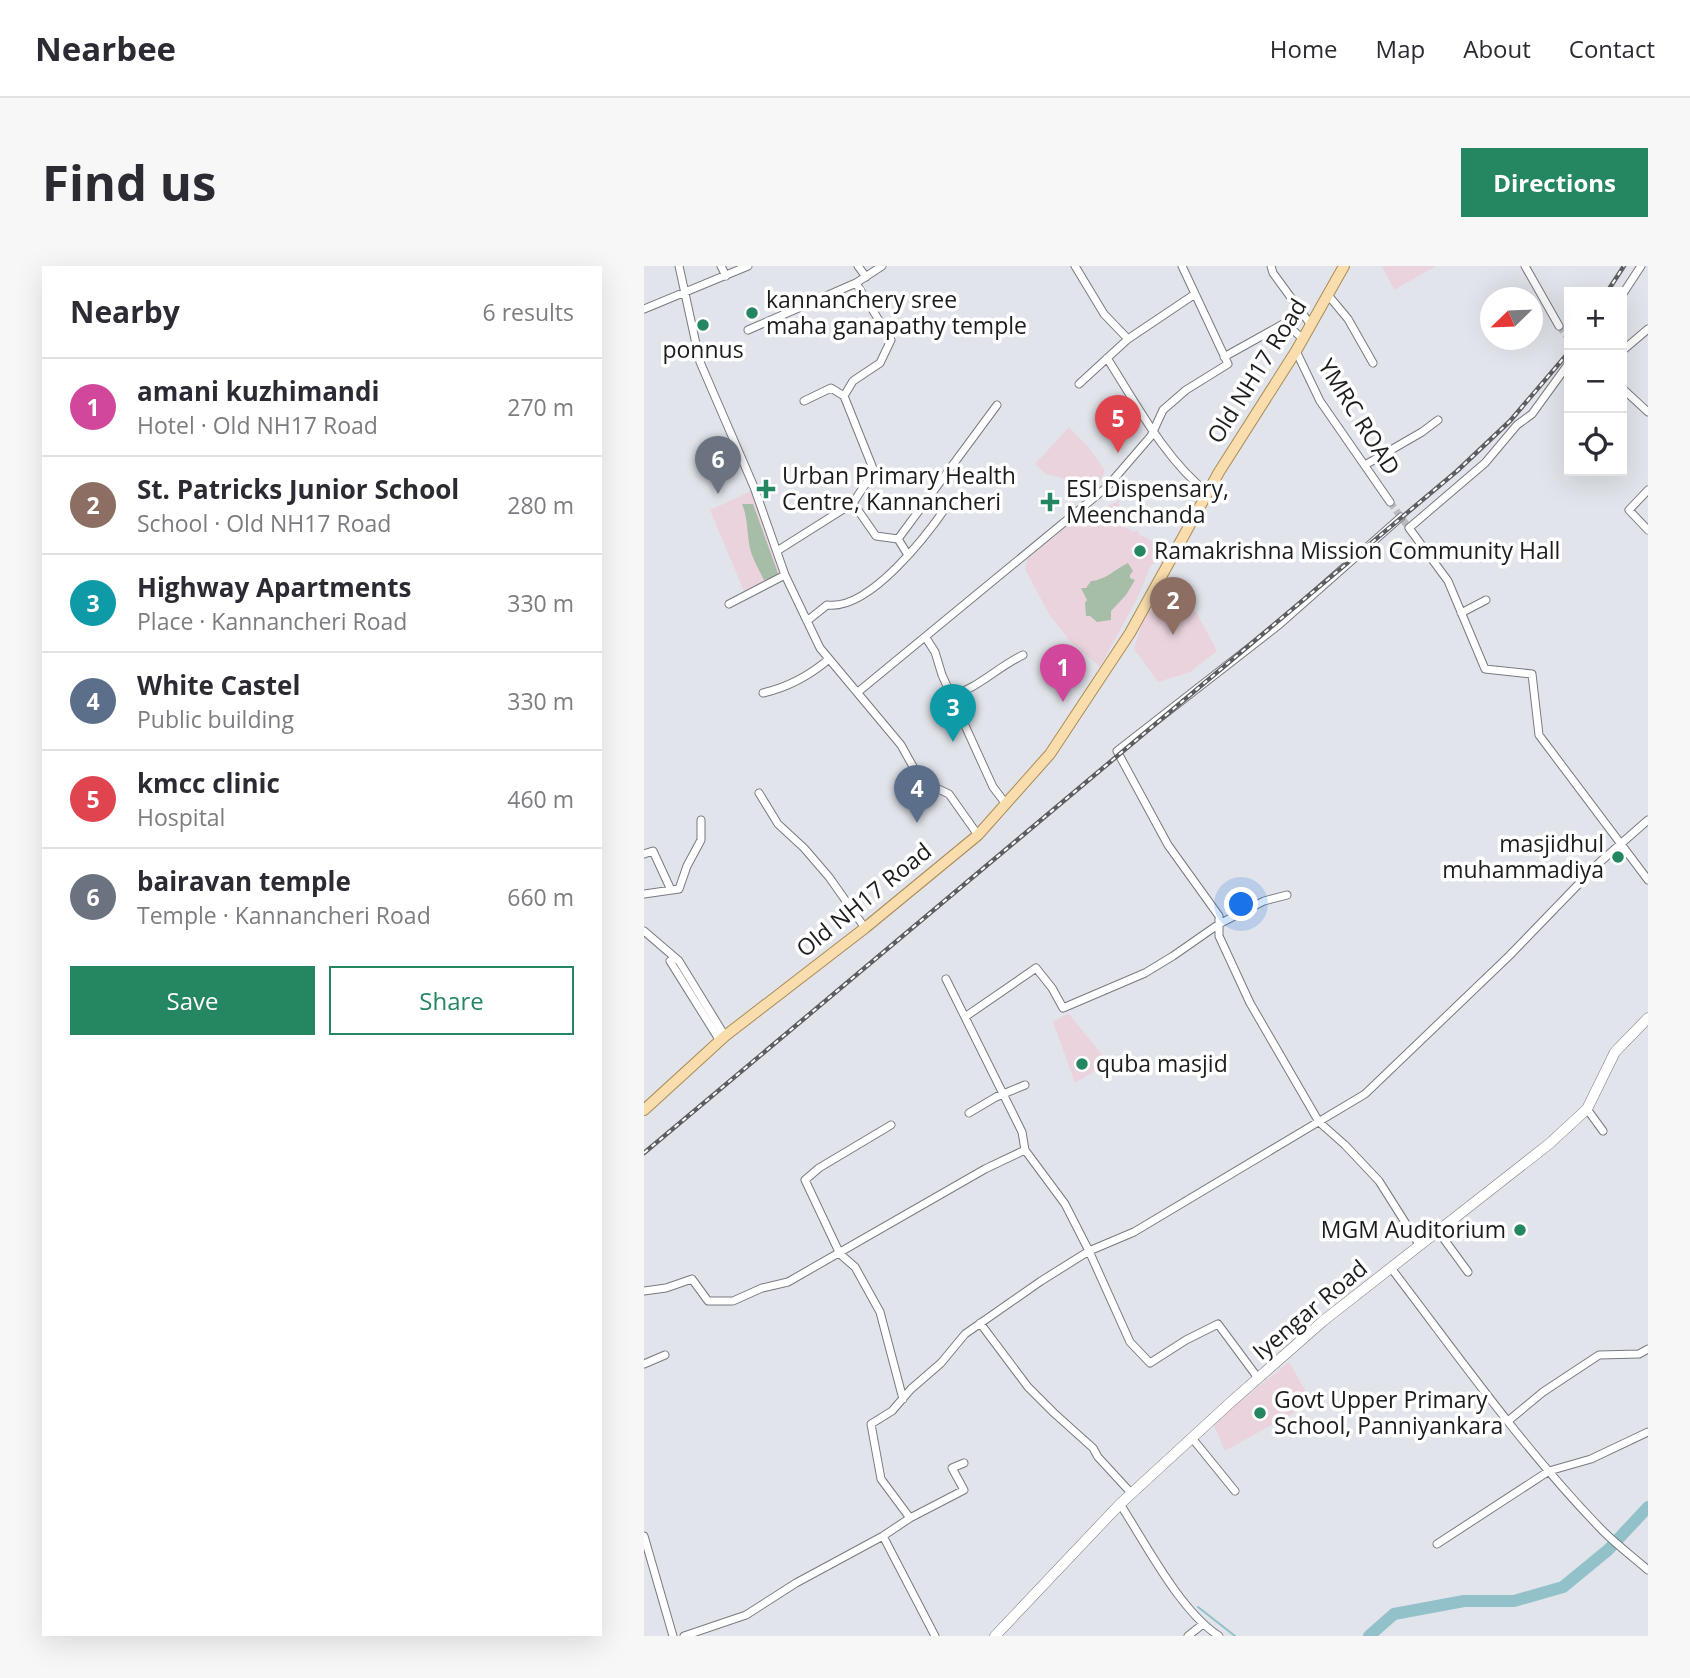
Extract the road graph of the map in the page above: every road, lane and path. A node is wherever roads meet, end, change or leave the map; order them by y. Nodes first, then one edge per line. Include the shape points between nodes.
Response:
1 (678, 266) edge
2 (721, 266) edge
3 (748, 266) edge
4 (859, 266) edge
5 (882, 266) edge
6 (1075, 266) edge
7 (1182, 266) edge
8 (1271, 266) edge
9 (1344, 266) edge
10 (1525, 266) edge
11 (1642, 266) edge
12 (726, 276) junction
13 (866, 277) junction
14 (856, 283) junction
15 (1627, 288) edge
16 (684, 292) junction
17 (1195, 294) junction
18 (1328, 295) junction
19 (644, 309) edge
20 (1311, 324) junction
21 (1559, 326) tunnel mouth
22 (1648, 329) edge
23 (748, 330) dead end
24 (1303, 339) junction
25 (1128, 340) junction
26 (1623, 350) edge
27 (1296, 351) junction
28 (1224, 357) junction
29 (1107, 358) junction
30 (1373, 363) dead end
31 (1564, 369) edge
32 (1079, 384) dead end
33 (1627, 393) edge
34 (844, 396) junction
35 (804, 401) dead end
36 (997, 405) dead end
37 (1648, 412) edge
38 (1438, 421) dead end
39 (1154, 430) junction
40 (1364, 465) junction
41 (1648, 490) edge
42 (1208, 493) junction
43 (951, 500) dead end
44 (1390, 502) tunnel mouth
45 (853, 503) junction
46 (1401, 517) dead end
47 (1648, 530) edge
48 (898, 539) junction
49 (777, 551) junction
50 (908, 555) junction
51 (785, 575) junction
52 (1486, 600) dead end
53 (729, 604) dead end
54 (1461, 613) junction
55 (807, 621) junction
56 (926, 638) junction
57 (1023, 655) dead end
58 (829, 659) junction
59 (858, 692) junction
60 (763, 693) dead end
61 (952, 696) junction
62 (758, 793) dead end
63 (1006, 804) junction
64 (701, 820) dead end
65 (1648, 820) edge
66 (978, 835) junction
67 (1621, 844) junction
68 (644, 854) edge
69 (1648, 880) edge
70 (671, 890) junction
71 (644, 894) edge
72 (1287, 895) dead end
73 (1219, 923) junction
74 (865, 928) junction
75 (644, 930) edge
76 (670, 961) dead end
77 (946, 979) dead end
78 (965, 1017) junction
79 (1648, 1018) edge
80 (722, 1039) junction
81 (1026, 1085) dead end
82 (1004, 1096) junction
83 (644, 1110) edge
84 (1587, 1110) junction
85 (969, 1113) dead end
86 (1319, 1122) junction
87 (891, 1125) dead end
88 (1603, 1130) dead end
89 (1025, 1150) junction
90 (1438, 1231) junction
91 (1420, 1246) junction
92 (1089, 1251) junction
93 (840, 1254) junction
94 (1391, 1268) junction
95 (1468, 1272) dead end
96 (644, 1291) edge
97 (981, 1323) junction
98 (1648, 1349) edge
99 (665, 1355) dead end
100 (644, 1364) edge
101 (1258, 1378) junction
102 (903, 1399) junction
103 (1508, 1421) junction
104 (1648, 1432) edge
105 (1192, 1438) junction
106 (964, 1463) dead end
107 (1549, 1471) junction
108 (1234, 1491) dead end
109 (1132, 1494) junction
110 (1120, 1504) junction
111 (910, 1518) junction
112 (644, 1536) edge
113 (883, 1536) junction
114 (1437, 1544) dead end
115 (1648, 1570) edge
116 (1203, 1624) junction
117 (673, 1636) edge
118 (684, 1636) edge
119 (934, 1636) edge
120 (995, 1636) edge
121 (1188, 1636) edge
122 (1219, 1636) edge

1 - 16 street
2 - 12 street
3 - 12 street
4 - 13 street
5 - 13 street
6 - 25 street via 1104,314
7 - 17 street
8 - 20 street
9 - 18 main road, Old NH17 Road
10 - 21 street
11 - 15 street
12 - 16 street
13 - 14 street
14 - 23 street
14 - 34 street via 891,340 880,363 853,381
16 - 19 street
16 - 49 street via 700,362
17 - 25 street
17 - 28 street
18 - 20 main road, Old NH17 Road
18 - 30 street
20 - 24 main road, Old NH17 Road
22 - 26 street
24 - 27 main road, Old NH17 Road
24 - 28 street via 1285,323
25 - 29 street
27 - 40 street, YMRC ROAD via 1320,401
27 - 42 main road, Old NH17 Road
28 - 39 street via 1228,364 1163,410
29 - 32 street
29 - 39 street
31 - 54 street via 1532,414 1485,463 1409,528 1448,581
33 - 37 street
34 - 35 street via 831,387
34 - 45 street via 874,471
36 - 48 street
38 - 40 street
39 - 42 street via 1192,481
39 - 56 street via 1107,488
40 - 44 street, YMRC ROAD
41 - 47 street via 1629,510
42 - 63 main road, Old NH17 Road via 1130,633 1050,754
43 - 50 street
45 - 48 street via 876,536
45 - 49 street
46 - 73 street via 1280,624 1117,751 1168,845 1219,916
48 - 50 street
49 - 51 street
50 - 55 street via 880,585 840,607 827,605
51 - 53 street
51 - 55 street
52 - 54 street
54 - 67 street via 1485,669 1532,674 1539,735
55 - 58 street
56 - 59 street
56 - 61 street
57 - 61 street
58 - 59 street
58 - 60 street via 786,688
59 - 66 street via 901,745 921,781 949,794
61 - 63 street via 993,787
62 - 74 street via 778,824 804,848
63 - 66 main road, Old NH17 Road
64 - 70 street via 701,840 679,889
65 - 67 street
66 - 74 main road, Old NH17 Road
67 - 69 street
67 - 86 street via 1365,1094
68 - 70 street via 653,851
70 - 71 street
72 - 73 street
73 - 78 street via 1145,973 1063,1008 1036,968
73 - 86 street via 1219,936 1250,1003
74 - 80 main road, Old NH17 Road
75 - 80 street via 679,961
76 - 80 street
77 - 78 street
78 - 82 street
79 - 84 main road, Iyengar Road via 1615,1052
80 - 83 main road, Old NH17 Road
81 - 82 street
82 - 85 street
82 - 89 street
84 - 88 street
84 - 90 main road, Iyengar Road
86 - 91 street via 1378,1181
86 - 92 street via 1134,1233
87 - 93 street via 804,1180
89 - 92 street via 1065,1204
89 - 93 street
90 - 91 main road, Iyengar Road
90 - 95 street
91 - 94 main road, Iyengar Road
92 - 97 street
92 - 101 street via 1130,1342 1150,1363 1218,1324
93 - 96 street via 788,1282 733,1301 708,1300 692,1279
93 - 102 street via 855,1267 880,1312
94 - 101 main road, Iyengar Road
94 - 103 street
97 - 102 street
97 - 109 street via 1028,1387 1093,1448
98 - 103 street via 1639,1354 1599,1355
99 - 100 street
101 - 105 main road, Iyengar Road
102 - 111 street via 871,1424 881,1479
103 - 107 street
104 - 107 street via 1591,1459
105 - 108 street
105 - 109 main road, Iyengar Road
106 - 111 street via 952,1468 964,1490
107 - 114 street
107 - 115 street via 1605,1533
109 - 110 main road, Iyengar Road
110 - 116 street
110 - 120 main road, Iyengar Road
111 - 113 street
112 - 117 street
113 - 118 street via 746,1615
113 - 119 street
116 - 121 street
116 - 122 street

